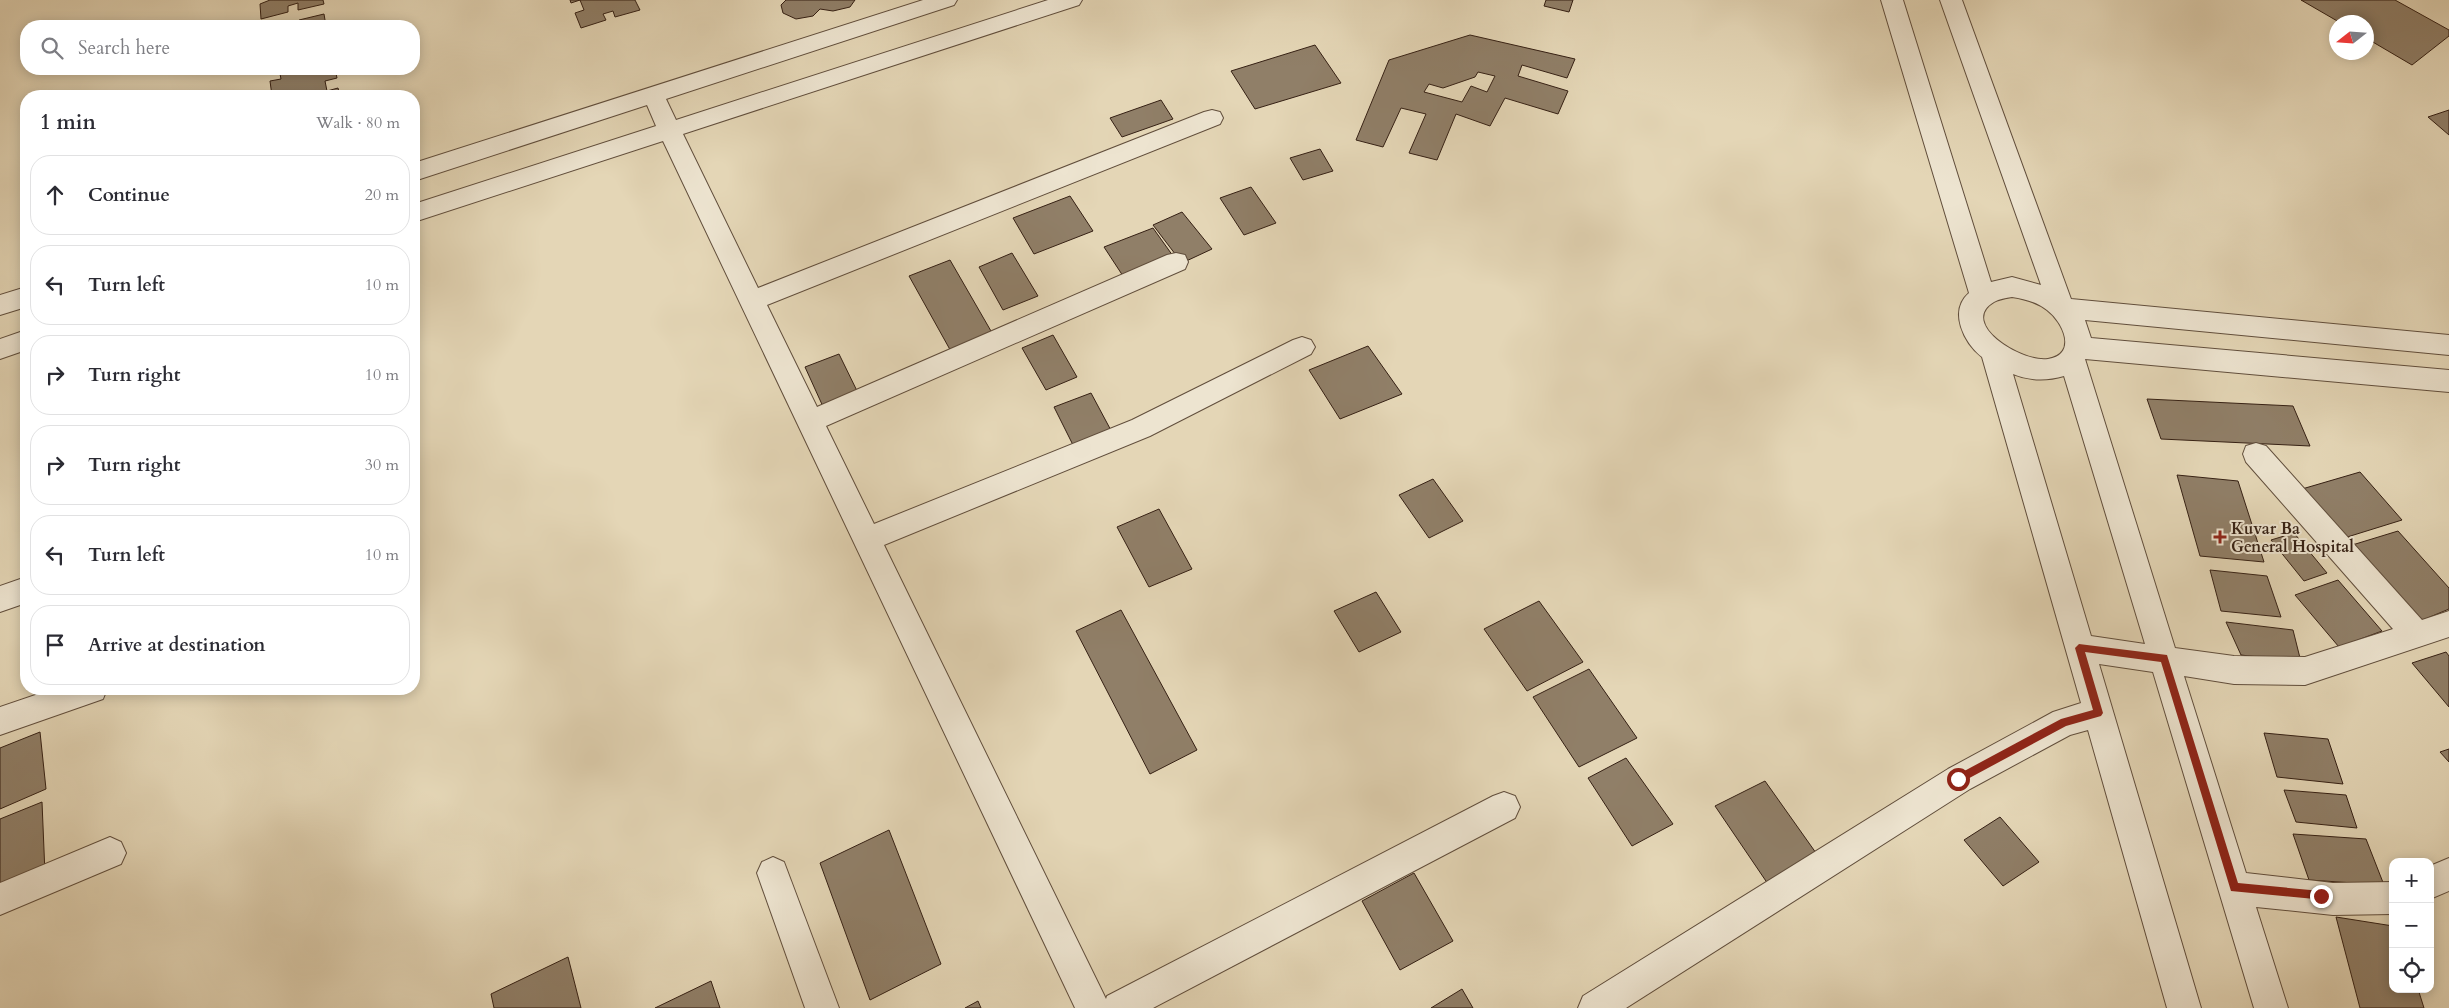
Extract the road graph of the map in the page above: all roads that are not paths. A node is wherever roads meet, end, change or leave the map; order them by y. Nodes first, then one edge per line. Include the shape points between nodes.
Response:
1 (946, 0) edge
2 (1071, 0) edge
3 (1892, 0) edge
4 (1951, 0) edge
5 (653, 95) junction
6 (1212, 118) dead end
7 (669, 132) junction
8 (420, 170) edge
9 (420, 211) edge
10 (1176, 262) dead end
11 (1982, 294) junction
12 (20, 298) edge
13 (751, 302) junction
14 (0, 305) edge
15 (2062, 308) junction
16 (20, 342) edge
17 (2449, 345) edge
18 (1302, 347) dead end
19 (0, 350) edge
20 (2075, 353) junction
21 (1994, 354) junction
22 (2449, 381) edge
23 (810, 422) junction
24 (2256, 454) dead end
25 (866, 540) junction
26 (20, 592) edge
27 (0, 599) edge
28 (2449, 624) edge
29 (2417, 635) junction
30 (2079, 648) junction
31 (2164, 658) junction
32 (75, 695) edge
33 (2098, 713) junction
34 (0, 721) edge
35 (1504, 807) dead end
36 (110, 853) dead end
37 (773, 873) dead end
38 (2449, 874) edge
39 (2434, 880) edge
40 (2234, 888) junction
41 (2389, 898) edge
42 (0, 899) edge
43 (822, 1008) edge
44 (1093, 1008) edge
45 (1119, 1008) edge
46 (1595, 1008) edge
47 (2184, 1008) edge
48 (2271, 1008) edge

1 - 5 street
2 - 7 street
3 - 11 street
4 - 15 street
5 - 7 street
5 - 8 street
6 - 13 street
7 - 9 street
7 - 13 street
10 - 23 street
11 - 15 street via 2012,287 2030,290
11 - 21 street via 1970,316 1981,342
12 - 14 street
13 - 23 street
15 - 17 street
15 - 20 street via 2079,334
16 - 19 street
18 - 25 street via 1141,428
20 - 21 street via 2061,366 2046,370 2028,369
20 - 22 street
20 - 31 street
21 - 30 street
23 - 25 street
24 - 29 street
25 - 44 street
26 - 27 street
28 - 29 street
29 - 31 street via 2306,671 2234,670
30 - 31 street
30 - 33 street
31 - 40 street
32 - 34 street
33 - 46 street via 2064,722 1958,779
33 - 47 street
35 - 45 street
36 - 42 street
37 - 43 street
38 - 39 street
40 - 41 street via 2333,899
40 - 48 street

